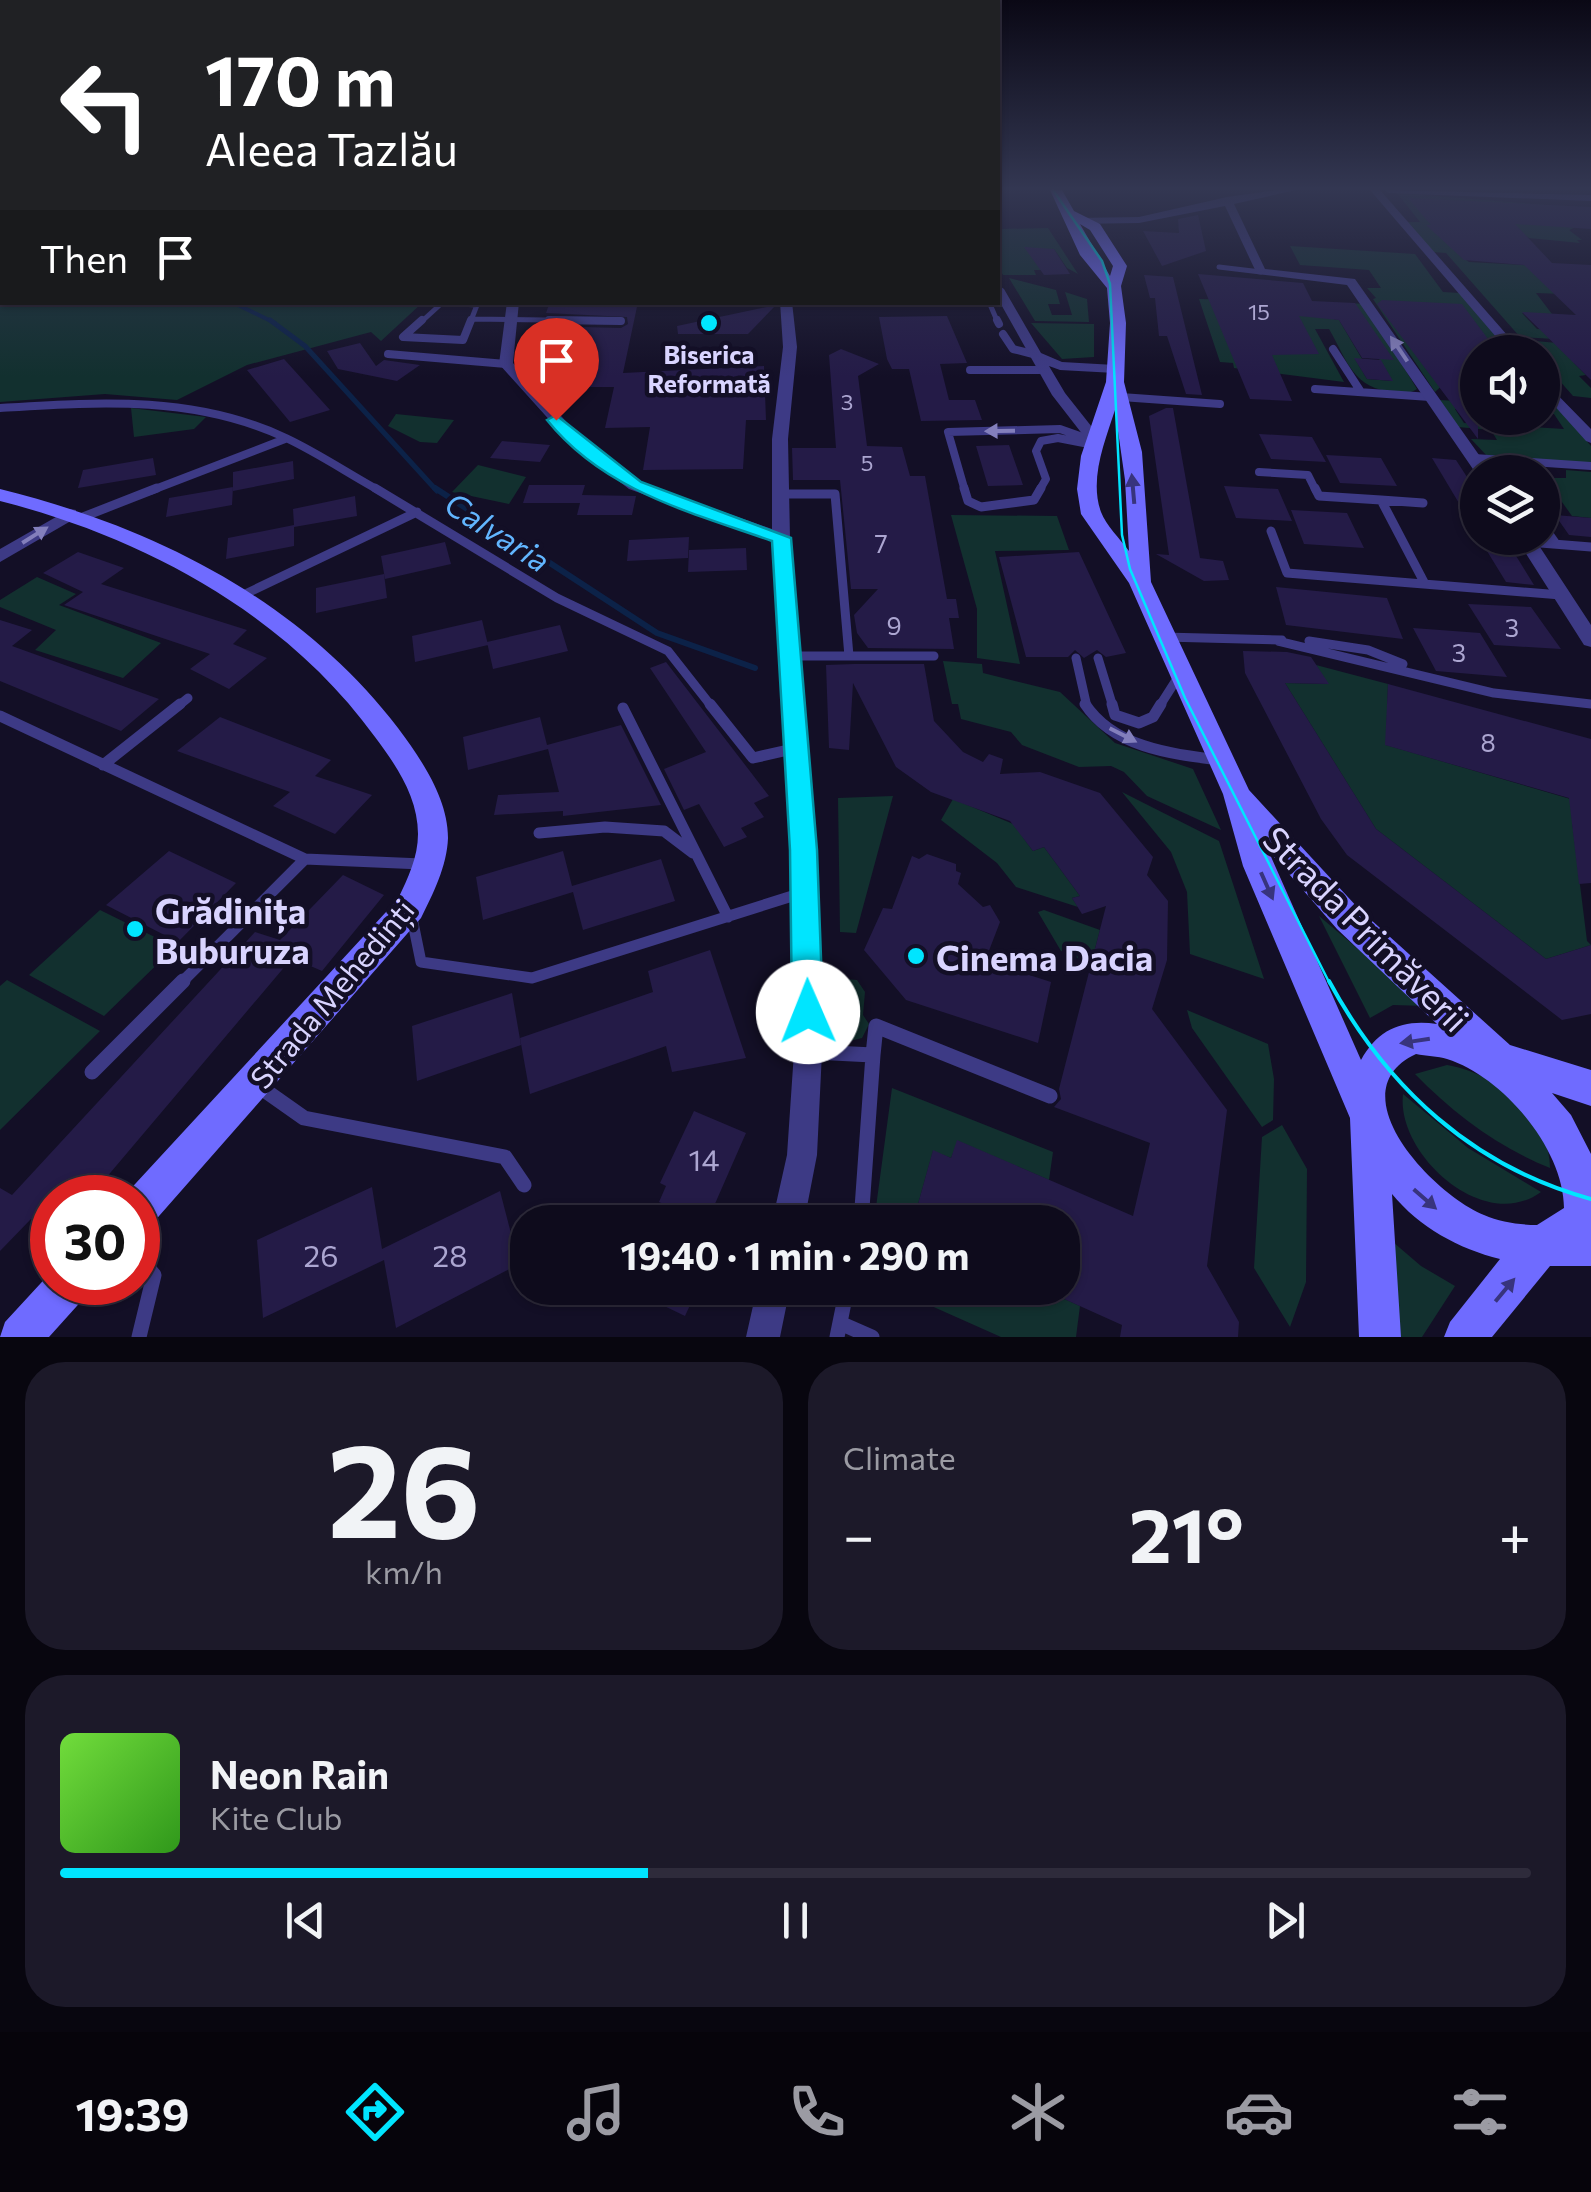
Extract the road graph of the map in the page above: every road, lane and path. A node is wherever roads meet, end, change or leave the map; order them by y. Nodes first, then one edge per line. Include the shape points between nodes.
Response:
1 (1087, 252) edge
2 (1111, 252) edge
3 (1251, 252) edge
4 (1429, 252) edge
5 (1219, 267) dead end
6 (1261, 272) junction
7 (1114, 286) junction
8 (1000, 293) edge
9 (440, 305) edge
10 (474, 305) edge
11 (786, 305) edge
12 (990, 305) edge
13 (513, 311) edge
14 (471, 319) junction
15 (621, 322) dead end
16 (999, 324) dead end
17 (1002, 334) dead end
18 (1501, 335) edge
19 (1333, 349) dead end
20 (388, 354) dead end
21 (1033, 354) junction
22 (506, 364) junction
23 (970, 370) dead end
24 (1044, 370) junction
25 (1088, 370) junction
26 (1117, 383) junction
27 (1315, 389) dead end
28 (1057, 391) junction
29 (1362, 392) junction
30 (1430, 397) junction
31 (1560, 403) edge
32 (1220, 404) dead end
33 (0, 408) edge
34 (286, 438) junction
35 (1591, 438) edge
36 (1095, 443) junction
37 (1471, 455) edge
38 (1560, 464) edge
39 (1591, 466) edge
40 (1258, 472) dead end
41 (782, 494) junction
42 (0, 495) edge
43 (1381, 500) junction
44 (1423, 503) dead end
45 (417, 512) junction
46 (77, 516) junction
47 (1270, 531) dead end
48 (782, 538) junction
49 (1560, 544) edge
50 (1591, 547) edge
51 (1536, 555) edge
52 (0, 557) edge
53 (1140, 582) junction
54 (1425, 584) junction
55 (1562, 596) junction
56 (238, 598) junction
57 (1163, 636) junction
58 (1591, 640) edge
59 (792, 656) junction
60 (849, 656) junction
61 (934, 656) dead end
62 (1076, 658) dead end
63 (1098, 658) dead end
64 (1181, 673) junction
65 (188, 698) dead end
66 (1591, 704) edge
67 (622, 708) dead end
68 (0, 716) edge
69 (798, 747) junction
70 (1222, 760) junction
71 (103, 764) junction
72 (1237, 794) junction
73 (539, 833) dead end
74 (698, 856) junction
75 (305, 858) junction
76 (428, 864) junction
77 (806, 892) junction
78 (410, 908) junction
79 (728, 916) junction
80 (808, 1052) junction
81 (874, 1055) junction
82 (1500, 1059) junction
83 (92, 1072) dead end
84 (256, 1083) junction
85 (1591, 1088) edge
86 (1050, 1096) dead end
87 (1371, 1120) junction
88 (524, 1185) dead end
89 (160, 1186) edge
90 (792, 1205) edge
91 (862, 1205) edge
92 (1545, 1243) junction
93 (1591, 1246) edge
94 (49, 1305) edge
95 (147, 1305) edge
96 (772, 1305) edge
97 (843, 1305) edge
98 (838, 1330) edge
99 (768, 1335) edge
100 (20, 1337) edge
101 (139, 1337) edge
102 (872, 1337) edge
103 (1380, 1337) edge
104 (1466, 1337) edge

1 - 7 main road, Strada Primăverii via 1102,279
2 - 7 main road, Strada Primăverii via 1118,260
3 - 6 street
4 - 18 street
5 - 6 lane
30 -> 6 street via 1350,282
7 - 26 main road, Strada Primăverii
8 - 21 street
9 - 14 lane via 403,337 458,343
10 - 14 lane
11 - 41 street
12 - 16 lane
13 - 14 lane
13 - 15 lane
13 - 22 street
17 - 21 lane via 1006,344
19 - 29 lane
20 - 22 lane
21 - 24 street
21 - 25 street
22 - 48 street via 577,442 635,486
23 - 24 lane
24 - 28 street
25 - 26 street
25 - 28 street
26 - 32 lane
26 - 36 main road, Strada Primăverii
53 -> 26 main road, Strada Primăverii
27 - 29 lane
28 - 36 street
29 - 30 lane
30 - 37 street
31 - 35 street
33 - 34 lane via 179,405
34 - 45 lane
34 - 46 lane
36 -> 36 lane via 1060,429 948,432 968,502 982,506 1034,500 1046,479 1036,451 1041,440
36 - 53 main road, Strada Primăverii via 1087,489 1091,514
38 - 39 lane
40 - 43 lane via 1308,475 1320,496
41 - 48 street
41 - 60 lane via 834,494
42 - 46 main road, Strada Mehedinți
43 - 44 lane
43 - 54 lane
45 - 56 lane
45 - 69 lane via 558,598 668,651 753,758
52 -> 46 street
46 - 56 main road, Strada Mehedinți via 139,540
47 - 54 lane via 1286,574
48 - 59 street
49 - 50 lane
51 - 55 street
53 - 57 main road, Strada Primăverii
54 - 55 lane
55 - 58 street
56 - 76 main road, Strada Mehedinți via 332,668 390,735 429,808 434,838
57 - 64 main road, Strada Primăverii
57 - 66 lane via 1278,641 1494,692
59 - 60 lane
59 - 69 street
60 - 61 lane
62 -> 70 lane via 1085,702 1098,721 1169,753
63 - 64 lane via 1115,715 1139,723 1152,717
64 - 70 main road, Strada Primăverii
65 - 71 lane
67 - 74 lane
68 - 71 lane
69 - 77 street
70 - 72 main road, Strada Primăverii
71 - 75 lane
72 - 82 main road, Strada Primăverii via 1348,919
72 -> 87 main road, Strada Primăverii via 1258,866
73 - 74 lane via 664,831
74 - 79 lane
75 - 76 lane
75 - 83 lane
76 - 78 main road, Strada Mehedinți
77 - 79 lane
77 - 80 street
78 - 79 lane via 421,962 532,978
78 - 84 main road, Strada Mehedinți
80 - 81 lane
80 - 90 street via 802,1155
81 - 86 lane via 876,1026
81 - 91 lane
82 - 85 main road, Strada Primăverii
82 -> 87 main road, Strada Primăverii via 1444,1039 1398,1044 1371,1071
82 - 92 main road, Strada Primăverii via 1555,1106 1586,1166 1584,1214
84 - 88 lane via 304,1118 505,1157
84 - 89 main road, Strada Mehedinți
87 -> 92 main road, Strada Primăverii via 1408,1184 1451,1220 1500,1241
87 - 103 main road
92 - 93 main road, Strada Primăverii
104 -> 92 main road
94 - 100 main road
95 - 101 lane
96 - 99 street
97 - 98 lane
98 - 102 lane

